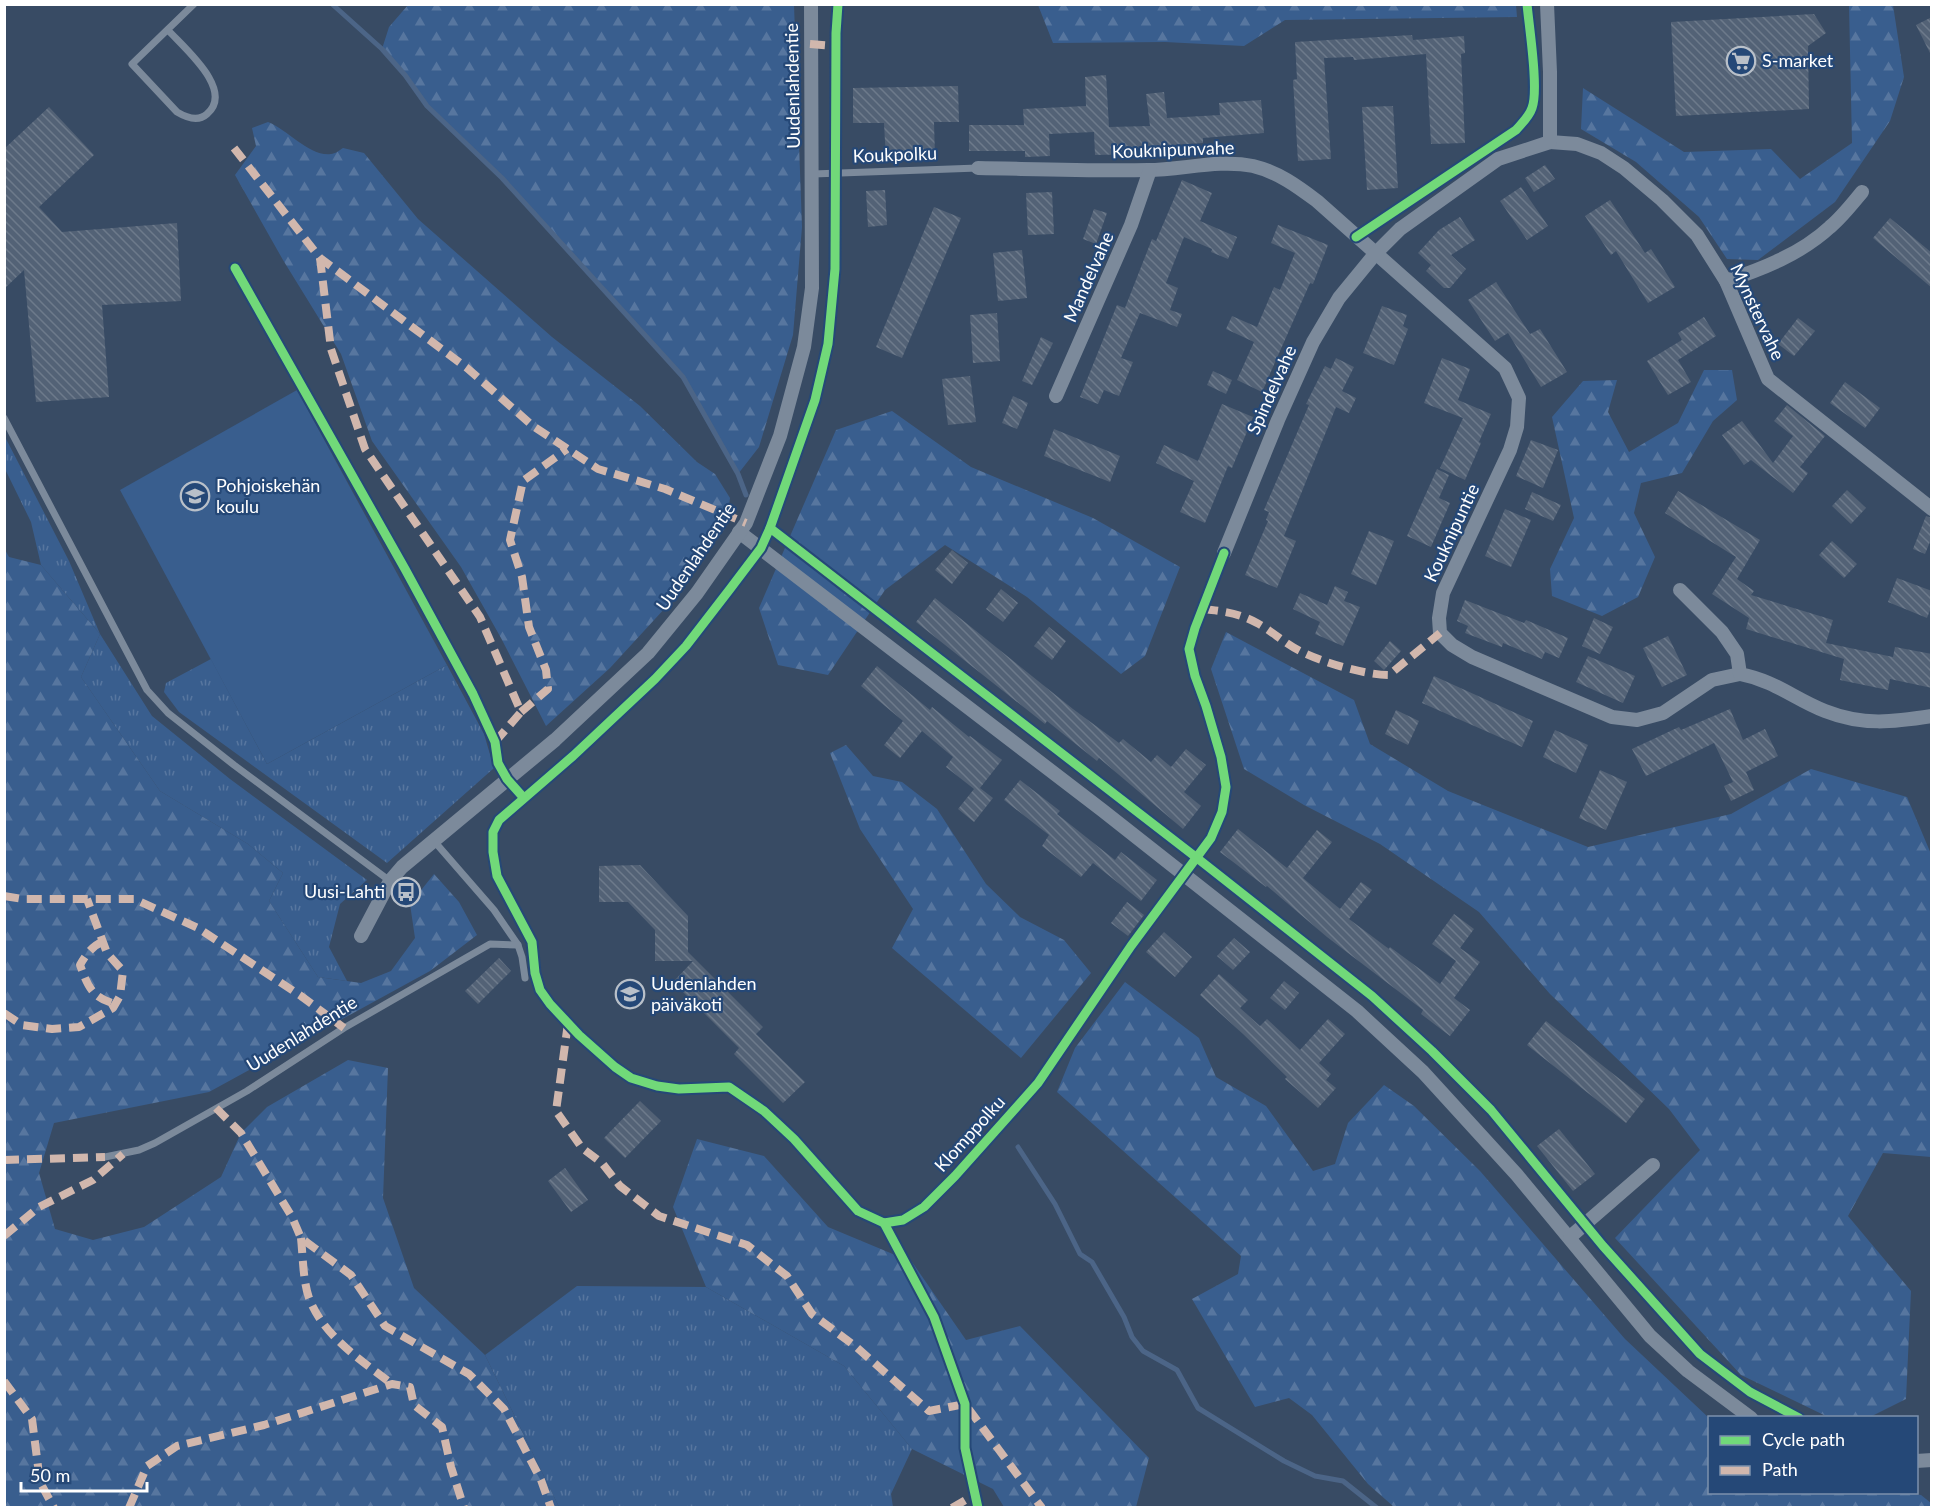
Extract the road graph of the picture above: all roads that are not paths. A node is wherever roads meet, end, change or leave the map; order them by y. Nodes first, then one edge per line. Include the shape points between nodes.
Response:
1 (194, 4) edge
2 (810, 4) edge
3 (1547, 4) edge
4 (168, 30) junction
5 (1550, 142) junction
6 (978, 168) joint
7 (1150, 170) junction
8 (813, 174) junction
9 (1862, 192) dead end
10 (1375, 254) junction
11 (1725, 281) junction
12 (1056, 396) dead end
13 (4, 418) edge
14 (1932, 509) edge
15 (739, 532) junction
16 (1224, 553) dead end
17 (1680, 590) dead end
18 (1740, 674) junction
19 (1932, 716) edge
20 (434, 841) junction
21 (390, 881) junction
22 (361, 936) dead end
23 (518, 945) junction
24 (525, 978) dead end
25 (105, 1157) dead end
26 (1653, 1165) dead end
27 (1570, 1237) junction
28 (1748, 1416) edge

1 - 4 lane
2 - 8 street, Uudenlahdentie
3 - 5 street
4 - 4 lane via 132,64 177,112 196,119 206,116 217,97 214,88
5 - 10 street, Spindelvahe via 1498,159 1400,229
5 - 11 street, Mynstervahe via 1577,144 1624,168 1697,235
6 - 7 street, Kouknipunvahe
6 - 8 lane, Koukpolku
7 - 10 street, Kouknipunvahe via 1222,165 1251,166 1274,173 1317,201
7 - 12 street, Mandelvahe via 1131,225
8 - 15 street, Uudenlahdentie via 812,288 804,347 780,436
9 - 11 street via 1830,228 1799,249 1768,267
10 - 16 street, Spindelvahe via 1339,298 1313,342
10 - 18 street, Kouknipuntie via 1504,368 1519,398 1510,450 1443,593 1440,633 1472,657 1612,717 1637,720 1663,713 1712,680
11 - 14 street, Mynstervahe via 1768,379
13 - 21 lane via 147,690 176,720
15 - 20 street, Uudenlahdentie via 697,593 648,653 555,740
15 - 27 street via 1112,817 1357,1011 1423,1072
17 - 18 street via 1722,632 1737,654
18 - 19 street, Kouknipuntie via 1760,678 1824,711 1854,720 1878,723
20 - 21 street, Uudenlahdentie
20 - 23 lane via 494,910
21 - 22 street, Uudenlahdentie
23 - 24 lane
23 - 25 lane, Uudenlahdentie via 490,944 156,1143
26 - 27 street
27 - 28 street via 1650,1336 1688,1371

